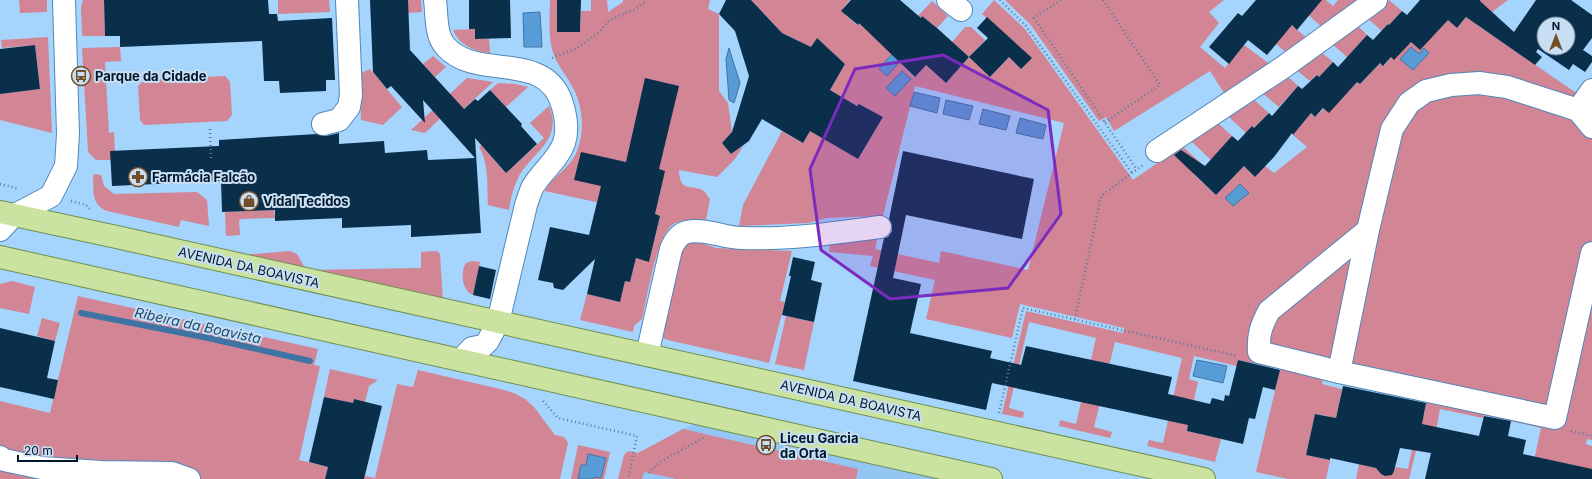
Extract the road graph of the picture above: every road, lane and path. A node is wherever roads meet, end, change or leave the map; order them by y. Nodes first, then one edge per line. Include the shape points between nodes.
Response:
1 (64, 0) edge
2 (347, 0) edge
3 (435, 0) edge
4 (1000, 0) edge
5 (1061, 0) edge
6 (1103, 0) edge
7 (1376, 0) edge
8 (645, 2) dead end
9 (546, 61) dead end
10 (1592, 90) edge
11 (1578, 110) junction
12 (1104, 123) junction
13 (323, 124) dead end
14 (1592, 127) edge
15 (210, 129) dead end
16 (1157, 151) joint
17 (212, 158) dead end
18 (1138, 170) junction
19 (1132, 173) junction
20 (4, 219) edge
21 (880, 227) dead end
22 (1368, 230) junction
23 (1592, 253) edge
24 (0, 257) edge
25 (1075, 319) junction
26 (498, 322) junction
27 (1259, 352) junction
28 (647, 355) junction
29 (462, 360) junction
30 (1339, 372) junction
31 (536, 377) junction
32 (999, 414) dead end
33 (708, 435) dead end
34 (0, 457) edge
35 (649, 473) dead end
36 (189, 479) edge
37 (628, 479) edge
38 (991, 479) edge
39 (1204, 479) edge

1 - 20 street via 68,134 66,166 51,196
2 - 13 street via 351,95 349,108 339,120
3 - 26 street via 441,40 446,47 467,61 519,68 546,80 554,87 565,113 564,143 532,188 526,205
4 - 19 path via 1026,26
5 - 12 path via 1034,18
6 - 12 path via 1160,85
7 - 16 street via 1285,66
8 - 9 path via 609,22 577,48
10 - 11 street
11 - 14 street
11 - 22 street via 1508,87 1479,83 1451,85 1426,91 1409,102 1392,128
12 - 18 path
15 - 17 path
16 - 18 path
18 - 19 path
19 - 25 path via 1101,196
20 - 26 main road, AVENIDA DA BOAVISTA via 120,238
21 - 28 street via 811,236 742,238 696,231 685,232 676,239 671,249
22 - 27 street via 1269,311 1258,338
22 - 30 street
23 - 30 street via 1555,418
24 - 29 main road
25 - 27 path via 1244,357
25 - 32 path via 1023,308
26 - 28 main road, AVENIDA DA BOAVISTA
26 - 29 street via 488,341 483,346 472,348
27 - 30 street
28 - 39 main road, AVENIDA DA BOAVISTA
29 - 31 main road
31 - 37 path via 533,390 558,418 637,436
31 - 38 main road
33 - 35 path via 660,462
34 - 36 street via 42,468 101,472 172,472

